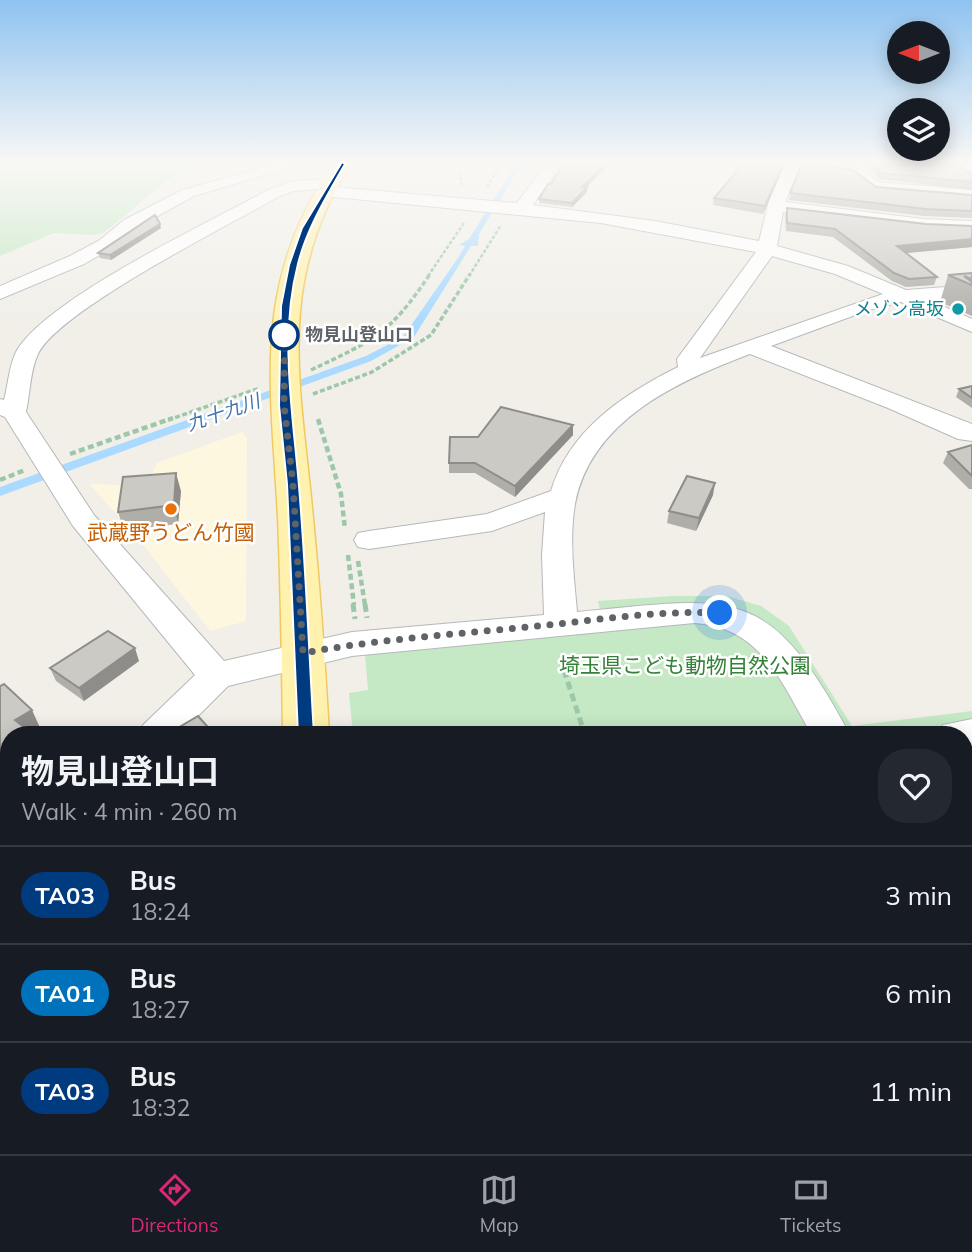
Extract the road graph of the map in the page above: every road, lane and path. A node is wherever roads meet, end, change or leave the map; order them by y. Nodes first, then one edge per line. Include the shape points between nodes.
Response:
1 (142, 218) edge
2 (230, 218) edge
3 (311, 218) edge
4 (465, 218) edge
5 (507, 218) edge
6 (579, 218) edge
7 (774, 218) edge
8 (877, 218) edge
9 (972, 226) edge
10 (767, 249) junction
11 (972, 291) edge
12 (0, 293) edge
13 (902, 296) junction
14 (972, 326) edge
15 (752, 346) junction
16 (690, 369) junction
17 (299, 398) junction
18 (7, 409) edge
19 (972, 432) edge
20 (51, 472) junction
21 (563, 496) junction
22 (354, 541) junction
23 (561, 624) junction
24 (353, 625) dead end
25 (369, 629) dead end
26 (303, 653) junction
27 (560, 658) dead end
28 (216, 676) junction
29 (165, 726) edge
30 (306, 726) edge
31 (582, 726) edge
32 (825, 726) edge

1 - 12 street via 77,260
2 - 18 street via 87,298 33,342
3 - 17 main road via 293,265 286,306
4 - 17 path via 403,314
5 - 17 path via 431,335 372,372
6 - 10 street via 651,224
7 - 10 street
8 - 9 street
10 - 13 street via 884,286
10 - 16 street via 688,359
11 - 13 street
13 - 14 street
13 - 15 street
15 - 16 street
15 - 19 street via 967,434
16 - 21 street via 648,391 599,433 581,456
17 - 20 path
17 - 22 path via 341,494
17 - 26 main road via 293,484
18 - 20 street
20 - 28 street via 83,520
21 - 22 street via 492,522
21 - 23 street via 558,526
22 - 24 path
22 - 25 path
23 - 26 street
23 - 32 street via 694,612 720,613 743,621 770,643
26 - 28 street
26 - 30 main road
27 - 31 path
28 - 29 street

